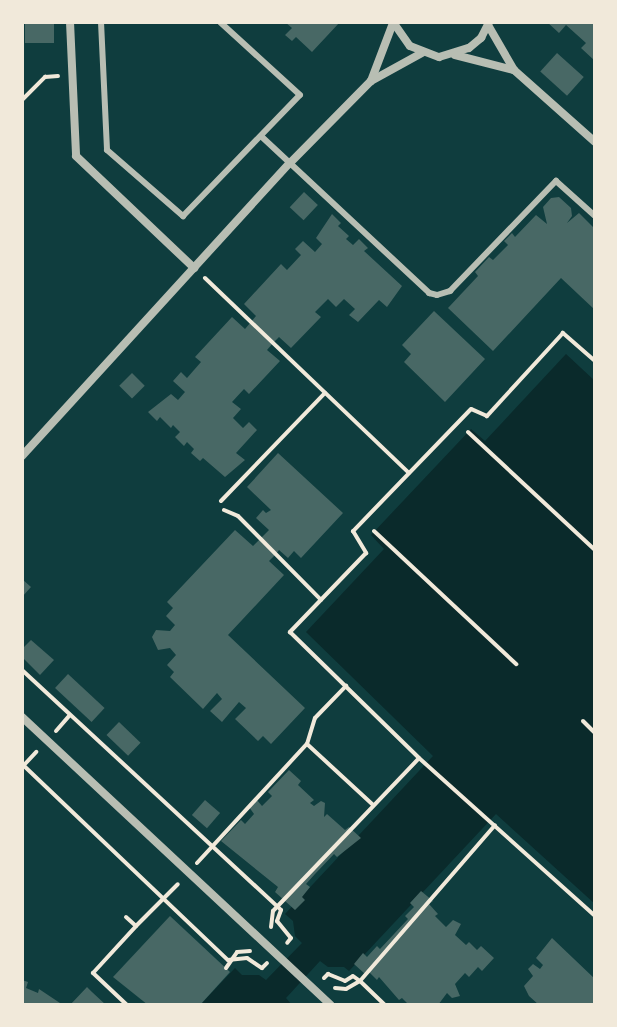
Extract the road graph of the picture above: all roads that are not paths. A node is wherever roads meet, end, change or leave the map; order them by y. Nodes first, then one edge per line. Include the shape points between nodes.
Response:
1 (70, 22) edge
2 (101, 22) edge
3 (220, 22) edge
4 (393, 23) edge
5 (489, 23) edge
6 (422, 53) junction
7 (455, 55) junction
8 (514, 70) junction
9 (371, 81) junction
10 (262, 137) junction
11 (595, 142) edge
12 (290, 163) junction
13 (595, 216) edge
14 (194, 268) junction
15 (22, 456) edge
16 (22, 717) edge
17 (331, 1005) edge

1 - 14 street via 76,156
2 - 10 lane via 107,150 183,216
3 - 10 lane via 300,95
4 - 6 street
4 - 9 street
5 - 7 street via 481,38
5 - 8 street
6 - 7 street
6 - 9 street
7 - 8 street
8 - 11 street
9 - 12 street
10 - 12 lane
12 - 13 lane via 437,295 450,291 556,181
12 - 14 street
14 - 15 street
16 - 17 street

